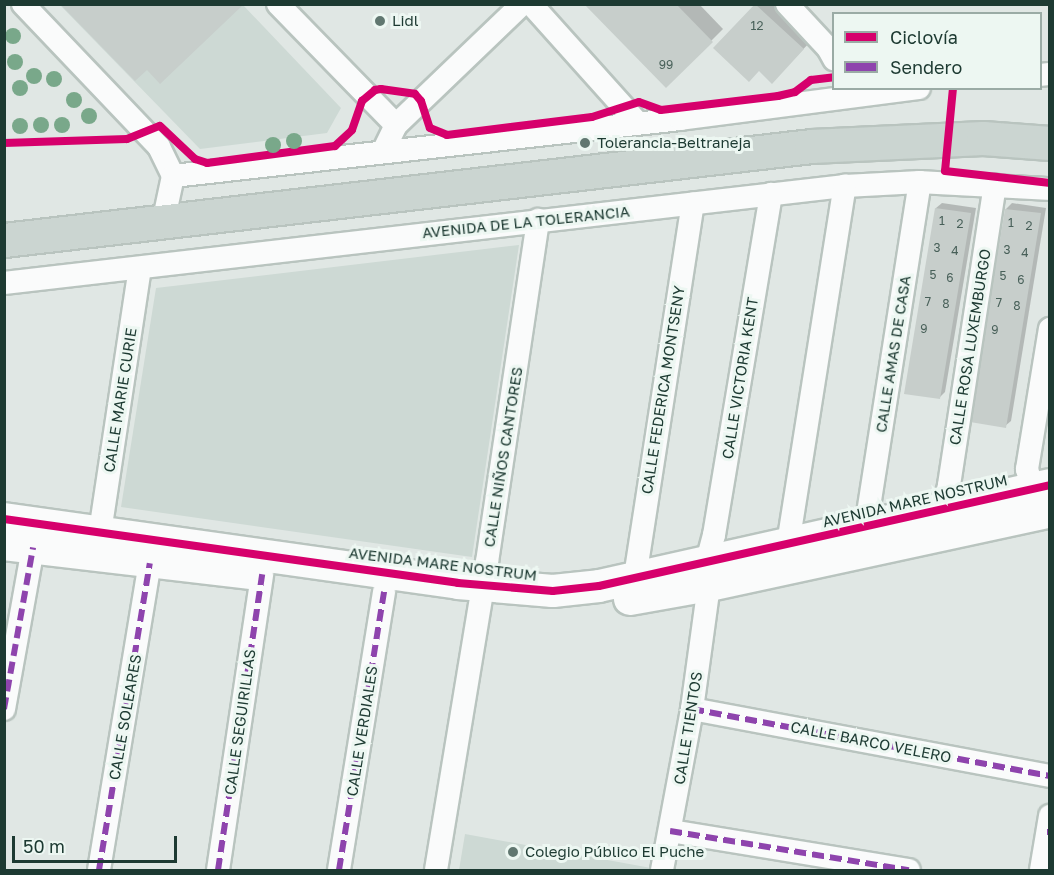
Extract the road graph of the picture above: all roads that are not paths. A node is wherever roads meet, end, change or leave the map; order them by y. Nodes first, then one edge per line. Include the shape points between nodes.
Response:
1 (23, 4) edge
2 (278, 4) edge
3 (522, 4) edge
4 (531, 4) edge
5 (787, 4) edge
6 (832, 55) edge
7 (889, 90) edge
8 (843, 93) edge
9 (638, 122) junction
10 (396, 125) junction
11 (1050, 143) edge
12 (383, 152) junction
13 (173, 176) junction
14 (920, 183) junction
15 (845, 186) junction
16 (995, 186) junction
17 (1050, 189) edge
18 (771, 194) junction
19 (693, 203) junction
20 (538, 220) junction
21 (163, 223) junction
22 (4, 240) edge
23 (140, 268) junction
24 (4, 283) edge
25 (1050, 329) edge
26 (1044, 495) edge
27 (943, 508) junction
28 (4, 519) edge
29 (866, 526) junction
30 (100, 532) junction
31 (789, 544) junction
32 (19, 546) edge
33 (150, 563) junction
34 (708, 573) junction
35 (262, 574) junction
36 (635, 577) junction
37 (384, 591) junction
38 (481, 595) junction
39 (4, 709) edge
40 (692, 709) junction
41 (1050, 776) edge
42 (1049, 827) edge
43 (670, 831) junction
44 (99, 870) edge
45 (218, 870) edge
46 (339, 870) edge
47 (436, 870) edge
48 (662, 870) edge
49 (909, 870) edge
50 (1041, 870) edge

1 - 13 street via 159,147
2 - 10 street
3 - 10 street
4 - 9 street
5 - 6 street
7 - 8 street
8 - 9 street
9 - 12 street
10 - 12 street
11 - 21 main road via 949,138 811,146
12 - 13 street
13 - 21 street
14 - 15 street, AVENIDA DE LA TOLERANCIA
14 - 16 street, AVENIDA DE LA TOLERANCIA
14 - 29 street, CALLE AMAS DE CASA
15 - 18 street, AVENIDA DE LA TOLERANCIA
15 - 31 street
16 - 17 street, AVENIDA DE LA TOLERANCIA
16 - 27 street, CALLE ROSA LUXEMBURGO
18 - 19 street, AVENIDA DE LA TOLERANCIA
18 - 34 street, CALLE VICTORIA KENT
19 - 20 street, AVENIDA DE LA TOLERANCIA
19 - 36 street, CALLE FEDERICA MONTSENY
20 - 23 street, AVENIDA DE LA TOLERANCIA
20 - 38 street, CALLE NIÑOS CANTORES
21 - 22 main road
23 - 24 street, AVENIDA DE LA TOLERANCIA
23 - 30 street, CALLE MARIE CURIE
25 - 26 street via 1027,469
26 - 27 street, AVENIDA MARE NOSTRUM
26 - 34 street, AVENIDA MARE NOSTRUM
27 - 29 street, AVENIDA MARE NOSTRUM
28 - 30 street, AVENIDA MARE NOSTRUM
29 - 31 street, AVENIDA MARE NOSTRUM
30 - 38 street, AVENIDA MARE NOSTRUM
31 - 34 street, AVENIDA MARE NOSTRUM
32 - 33 street, AVENIDA MARE NOSTRUM
32 - 39 street
33 - 35 street, AVENIDA MARE NOSTRUM
33 - 44 street, CALLE SOLEARES
34 - 36 street, AVENIDA MARE NOSTRUM
34 - 38 street, AVENIDA MARE NOSTRUM via 554,612
34 - 40 street, CALLE TIENTOS
35 - 37 street, AVENIDA MARE NOSTRUM
35 - 45 street, CALLE SEGUIRILLAS
36 - 38 street, AVENIDA MARE NOSTRUM via 599,586
37 - 38 street, AVENIDA MARE NOSTRUM
37 - 46 street, CALLE VERDIALES
38 - 47 street, CALLE NIÑOS CANTORES
40 - 41 street, CALLE BARCO VELERO
40 - 43 street, CALLE TIENTOS
42 - 50 street
43 - 48 street, CALLE TIENTOS
43 - 49 street

